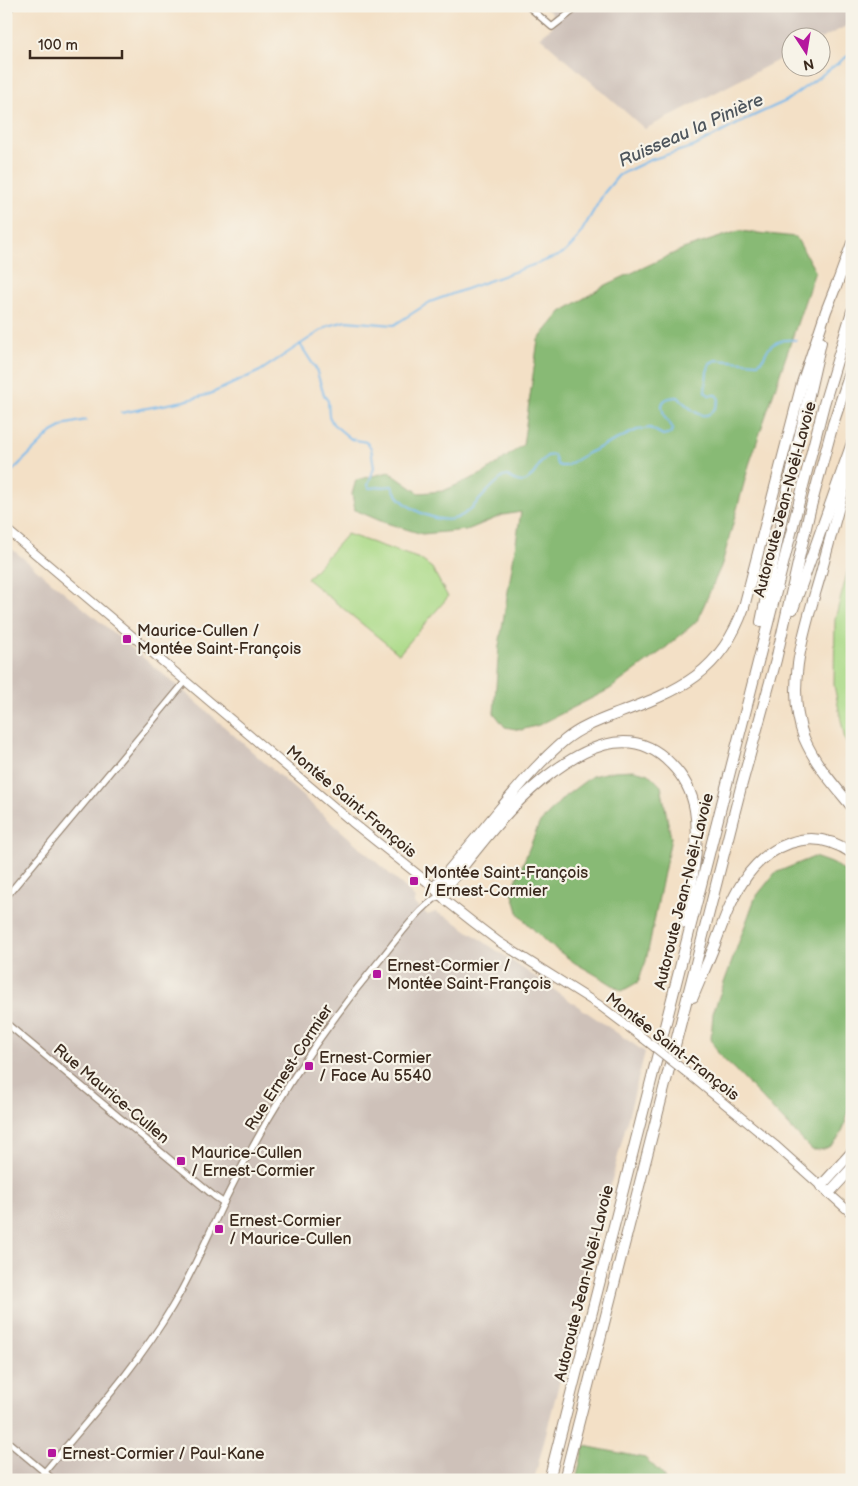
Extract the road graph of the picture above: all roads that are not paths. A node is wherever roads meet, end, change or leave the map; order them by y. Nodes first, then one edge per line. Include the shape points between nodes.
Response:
1 (528, 6) edge
2 (579, 6) edge
3 (852, 243) edge
4 (837, 283) junction
5 (852, 311) edge
6 (852, 367) edge
7 (852, 443) edge
8 (852, 455) edge
9 (6, 529) edge
10 (776, 660) junction
11 (185, 682) junction
12 (737, 738) junction
13 (852, 807) edge
14 (852, 852) edge
15 (437, 891) junction
16 (6, 897) edge
17 (677, 978) junction
18 (6, 1023) edge
19 (678, 1033) junction
20 (852, 1152) edge
21 (852, 1168) edge
22 (825, 1189) junction
23 (224, 1202) junction
24 (852, 1214) edge
25 (6, 1440) edge
26 (45, 1472) junction
27 (38, 1480) edge
28 (54, 1480) edge
29 (549, 1480) edge
30 (564, 1480) edge

1 - 2 street via 552,27
3 - 4 highway
4 - 12 highway via 810,387
4 - 15 highway via 802,383 744,607 723,649 702,673 678,688 590,725 564,742 520,786
5 - 12 highway, Autoroute Jean-Noël-Lavoie via 826,396
6 - 10 highway, Autoroute Jean-Noël-Lavoie via 810,510
7 - 10 highway
8 - 13 highway via 802,640 796,695 801,726 810,751
9 - 11 street, Montée Saint-François
10 - 19 highway, Autoroute Jean-Noël-Lavoie
11 - 15 street, Montée Saint-François
11 - 16 street
12 - 17 highway, Autoroute Jean-Noël-Lavoie
14 - 19 highway via 824,840 800,840 773,850 752,868 729,905
15 - 17 highway via 547,776 593,748 614,742 640,744 658,753 677,770 695,809 695,848
15 - 22 street, Montée Saint-François, bridge via 493,938 583,994 643,1038 740,1115
15 - 23 street, Rue Ernest-Cormier via 326,1031 276,1107
17 - 29 highway, Autoroute Jean-Noël-Lavoie
18 - 23 street, Rue Maurice-Cullen
19 - 30 highway, Autoroute Jean-Noël-Lavoie
20 - 22 highway
21 - 22 highway
22 - 24 street, Montée Saint-François
23 - 26 street, Rue Ernest-Cormier via 188,1280 155,1335
25 - 26 street
26 - 27 street, Rue Ernest-Cormier
26 - 28 street

